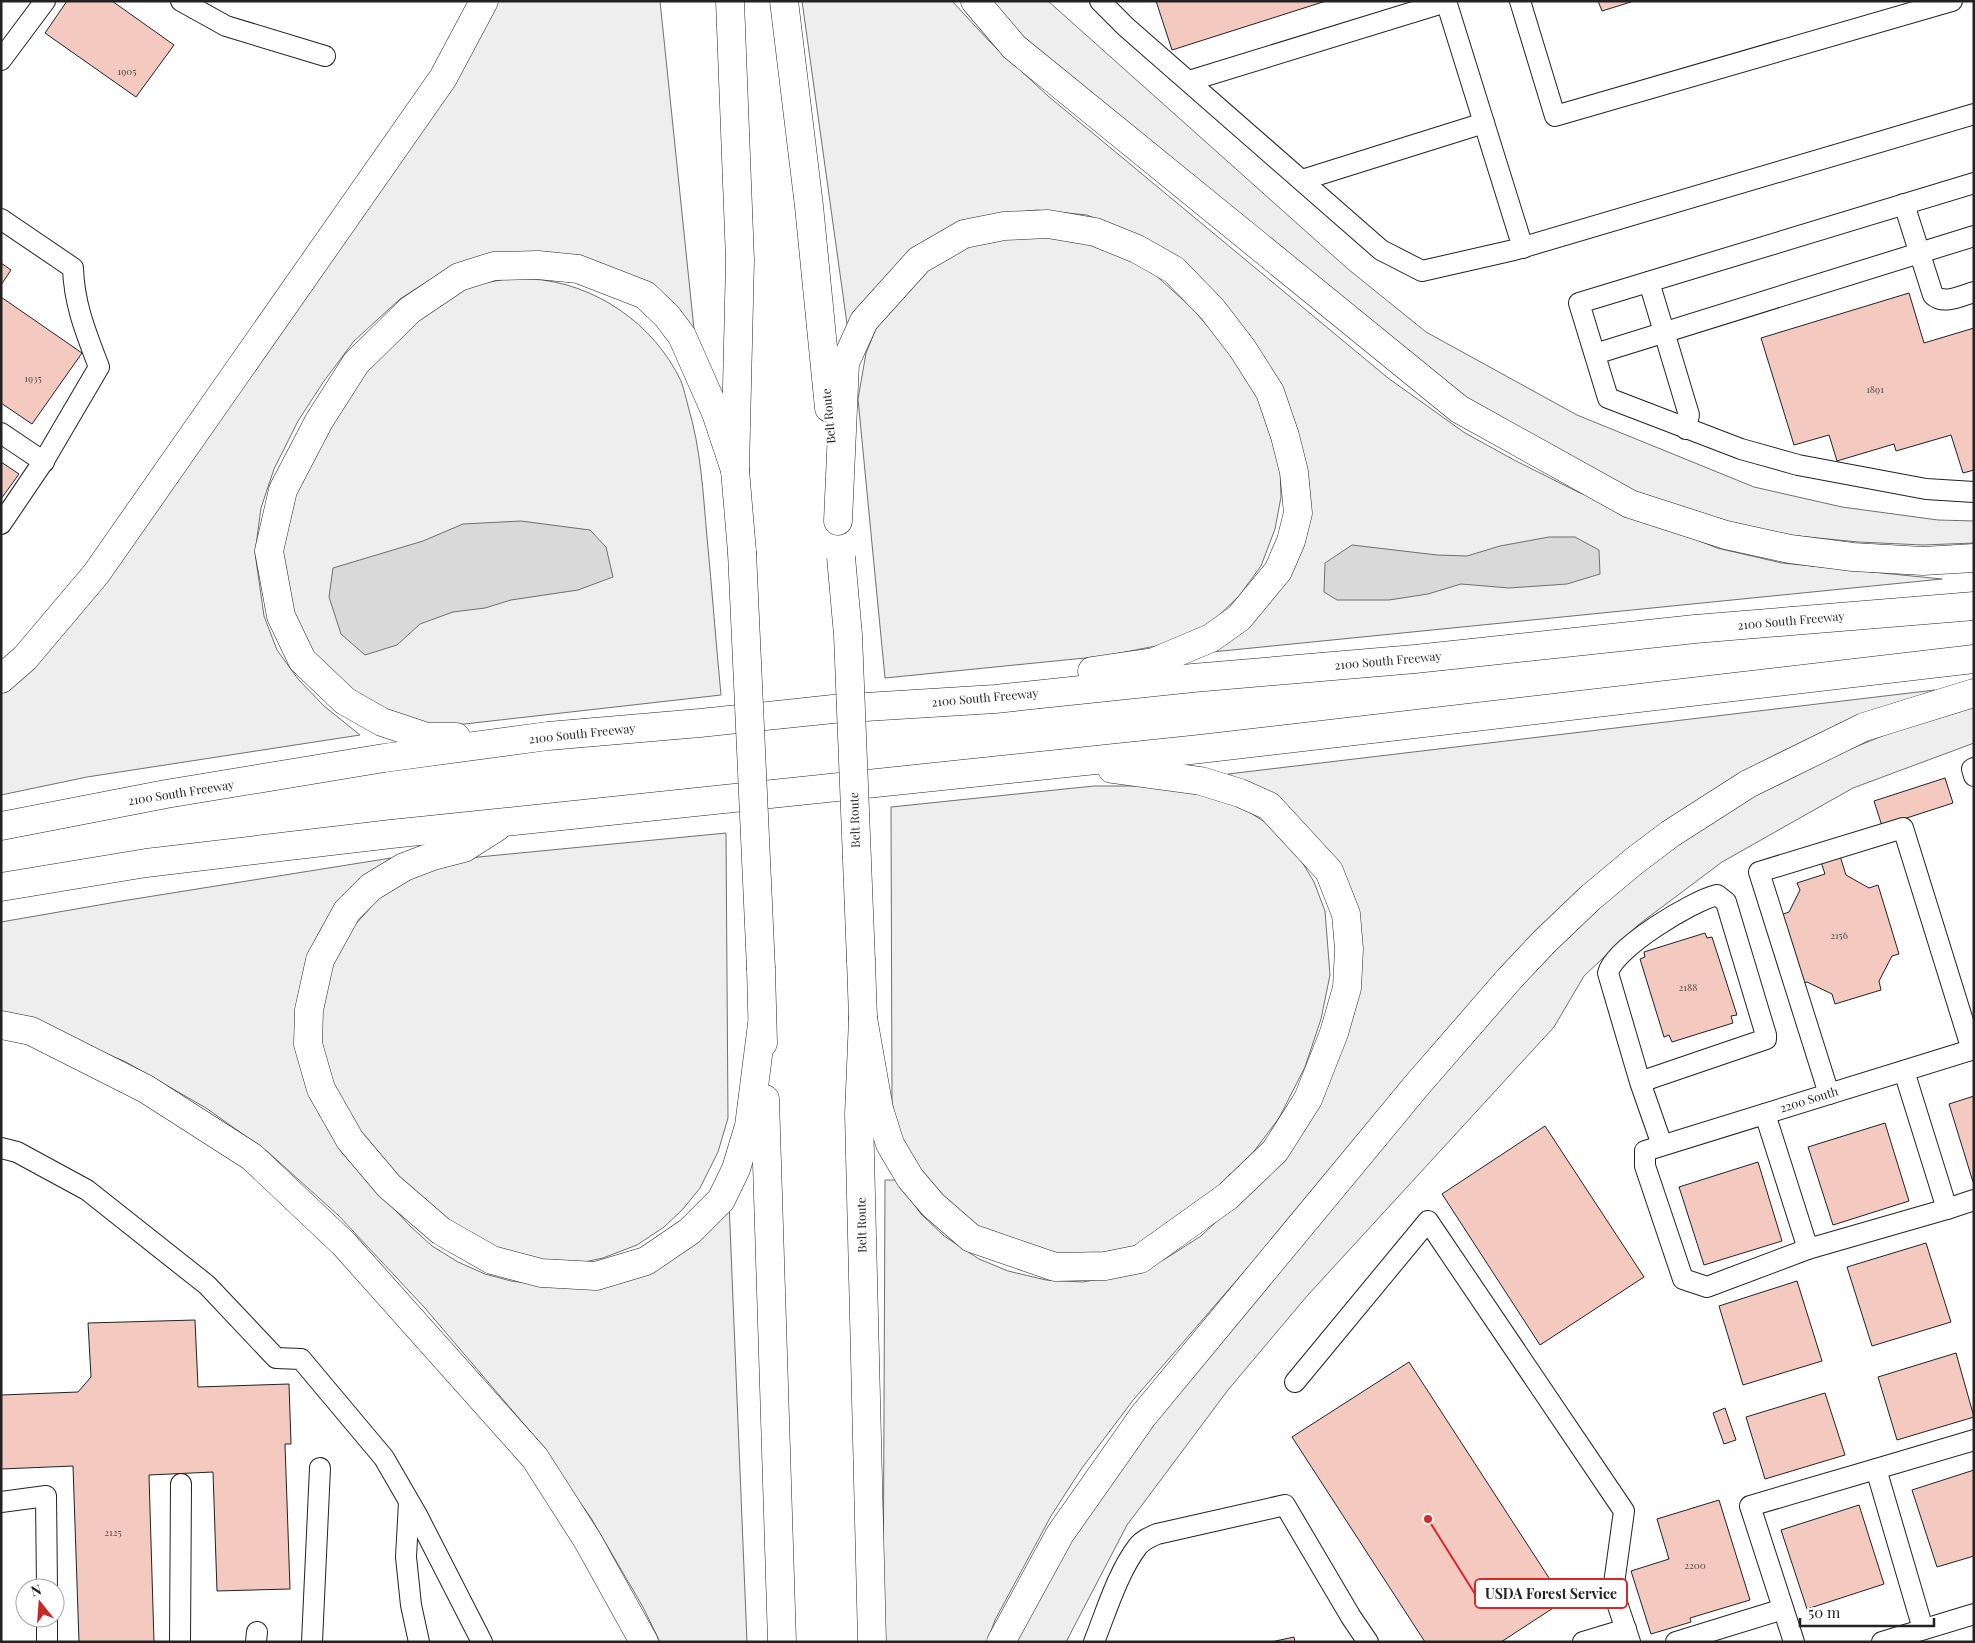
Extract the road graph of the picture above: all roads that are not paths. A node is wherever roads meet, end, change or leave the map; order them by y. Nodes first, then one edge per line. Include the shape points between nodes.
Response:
1 (45, 1) edge
2 (181, 1) edge
3 (484, 1) edge
4 (730, 1) edge
5 (784, 1) edge
6 (975, 1) edge
7 (1100, 1) edge
8 (1118, 1) edge
9 (1446, 1) edge
10 (1520, 1) edge
11 (1950, 2) edge
12 (1126, 27) junction
13 (325, 56) dead end
14 (1, 60) edge
15 (1189, 81) junction
16 (1974, 114) edge
17 (1484, 123) junction
18 (1302, 180) junction
19 (1974, 183) edge
20 (1904, 204) junction
21 (1, 219) edge
22 (1974, 236) edge
23 (1523, 248) junction
24 (1919, 253) junction
25 (1649, 282) junction
26 (1974, 292) edge
27 (1664, 332) junction
28 (1595, 354) junction
29 (1686, 428) junction
30 (1, 433) edge
31 (44, 462) junction
32 (735, 470) junction
33 (1974, 492) edge
34 (838, 521) junction
35 (1, 524) edge
36 (1974, 558) edge
37 (1974, 606) edge
38 (1974, 659) edge
39 (1, 679) edge
40 (1974, 693) edge
41 (833, 709) junction
42 (548, 736) junction
43 (1065, 763) junction
44 (1974, 768) edge
45 (1974, 776) edge
46 (503, 823) junction
47 (1, 826) edge
48 (1, 887) edge
49 (862, 1018) junction
50 (762, 1024) junction
51 (1, 1025) edge
52 (1973, 1050) edge
53 (1904, 1071) junction
54 (1640, 1082) junction
55 (1829, 1094) junction
56 (1765, 1114) junction
57 (1, 1148) edge
58 (1653, 1148) junction
59 (1974, 1200) edge
60 (1947, 1208) junction
61 (1808, 1249) junction
62 (1295, 1382) dead end
63 (1974, 1440) edge
64 (320, 1468) dead end
65 (1876, 1469) junction
66 (181, 1484) dead end
67 (1, 1502) edge
68 (409, 1502) junction
69 (46, 1578) edge
70 (1783, 1609) junction
71 (1974, 1614) edge
72 (47, 1628) edge
73 (1628, 1635) edge
74 (1915, 1635) edge
75 (47, 1642) edge
76 (180, 1642) edge
77 (312, 1642) edge
78 (419, 1642) edge
79 (482, 1642) edge
80 (644, 1642) edge
81 (782, 1642) edge
82 (872, 1642) edge
83 (1001, 1642) edge
84 (1094, 1642) edge
85 (1368, 1642) edge
86 (1583, 1642) edge
87 (1676, 1642) edge
88 (1794, 1642) edge
89 (1882, 1642) edge

1 - 14 street
2 - 13 street via 226,26
3 - 39 highway via 443,78 96,574 25,658
4 - 32 highway via 740,260
5 - 34 highway, Belt Route via 809,206
6 - 36 highway via 1014,47 1459,409 1613,495 1630,504 1726,535 1790,549 1923,561
7 - 12 street
8 - 12 street
9 - 15 street
9 - 17 street
10 - 11 street via 1555,116
12 - 15 street
15 - 18 street
16 - 23 street
17 - 18 street
17 - 23 street
18 - 23 street via 1381,250 1422,271
19 - 20 street
20 - 24 street
20 - 25 street
21 - 31 street via 73,268 81,322 100,367
22 - 24 street
24 - 26 street via 1937,299 1951,299
24 - 27 street
25 - 27 street
25 - 28 street via 1579,303
27 - 28 street
27 - 29 street via 1689,415
28 - 29 street via 1608,398
29 - 33 street via 1741,450 1798,465 1926,489
30 - 31 street
31 - 35 street
32 - 42 highway via 698,368 682,336 667,316 644,295 578,269 538,265 494,266 459,277 410,310 356,363 318,421 283,490 269,551 281,616 302,660 346,701 382,722 427,736
32 - 50 highway, bridge via 742,552
34 - 41 highway via 845,364 864,321 919,260 964,234 1004,226 1048,224 1095,232 1137,249 1174,270 1212,309 1270,392 1294,472 1298,513 1291,541 1278,571 1240,618 1211,638 1154,662
34 - 49 highway, Belt Route, bridge via 848,645
37 - 41 highway, 2100 South Freeway via 1695,629 995,699
38 - 43 highway
40 - 83 highway via 1864,727 1748,784 1640,857 1545,941 1417,1085 1143,1416 1060,1534
41 - 42 highway, 2100 South Freeway
42 - 47 highway, 2100 South Freeway via 384,758
43 - 46 highway
43 - 49 highway via 1201,781 1240,792 1269,806 1329,871 1346,914 1349,949 1347,988 1308,1099 1275,1151 1228,1196 1140,1259 1105,1266 1055,1267 971,1238 933,1205 910,1178 890,1144 879,1108
44 - 45 street
46 - 48 highway via 190,857
46 - 50 highway via 464,848 404,867 370,887 347,911 320,960 309,1010 308,1044 321,1089 350,1140 388,1186 441,1231 492,1260 541,1273 596,1276 646,1261 690,1231 721,1200 736,1169 749,1126
49 - 82 highway, Belt Route via 859,1114
50 - 81 highway
51 - 80 highway via 31,1031 146,1089 252,1157 330,1231 534,1458 588,1541
52 - 53 street, 2200 South
52 - 55 street via 1903,828 1759,872
53 - 55 street, 2200 South
53 - 60 street
54 - 54 street via 1766,1039 1726,902 1717,895 1678,912 1641,937 1610,966 1608,973
54 - 58 street
55 - 56 street, 2200 South
56 - 58 street, 2200 South
56 - 61 street
57 - 68 street via 17,1152 87,1190 207,1285 276,1358 301,1359 384,1458
58 - 61 street via 1645,1166 1683,1279 1707,1287
59 - 60 street
60 - 61 street
62 - 73 street via 1428,1221 1624,1511 1613,1591
63 - 65 street
64 - 77 street
65 - 70 street via 1750,1506
65 - 74 street
66 - 76 street
67 - 69 street via 46,1496
68 - 78 street via 406,1557
68 - 79 street
70 - 87 street
70 - 88 street
71 - 74 street
72 - 75 street
73 - 86 street
74 - 89 street
84 - 85 street via 1128,1562 1146,1539 1285,1505

